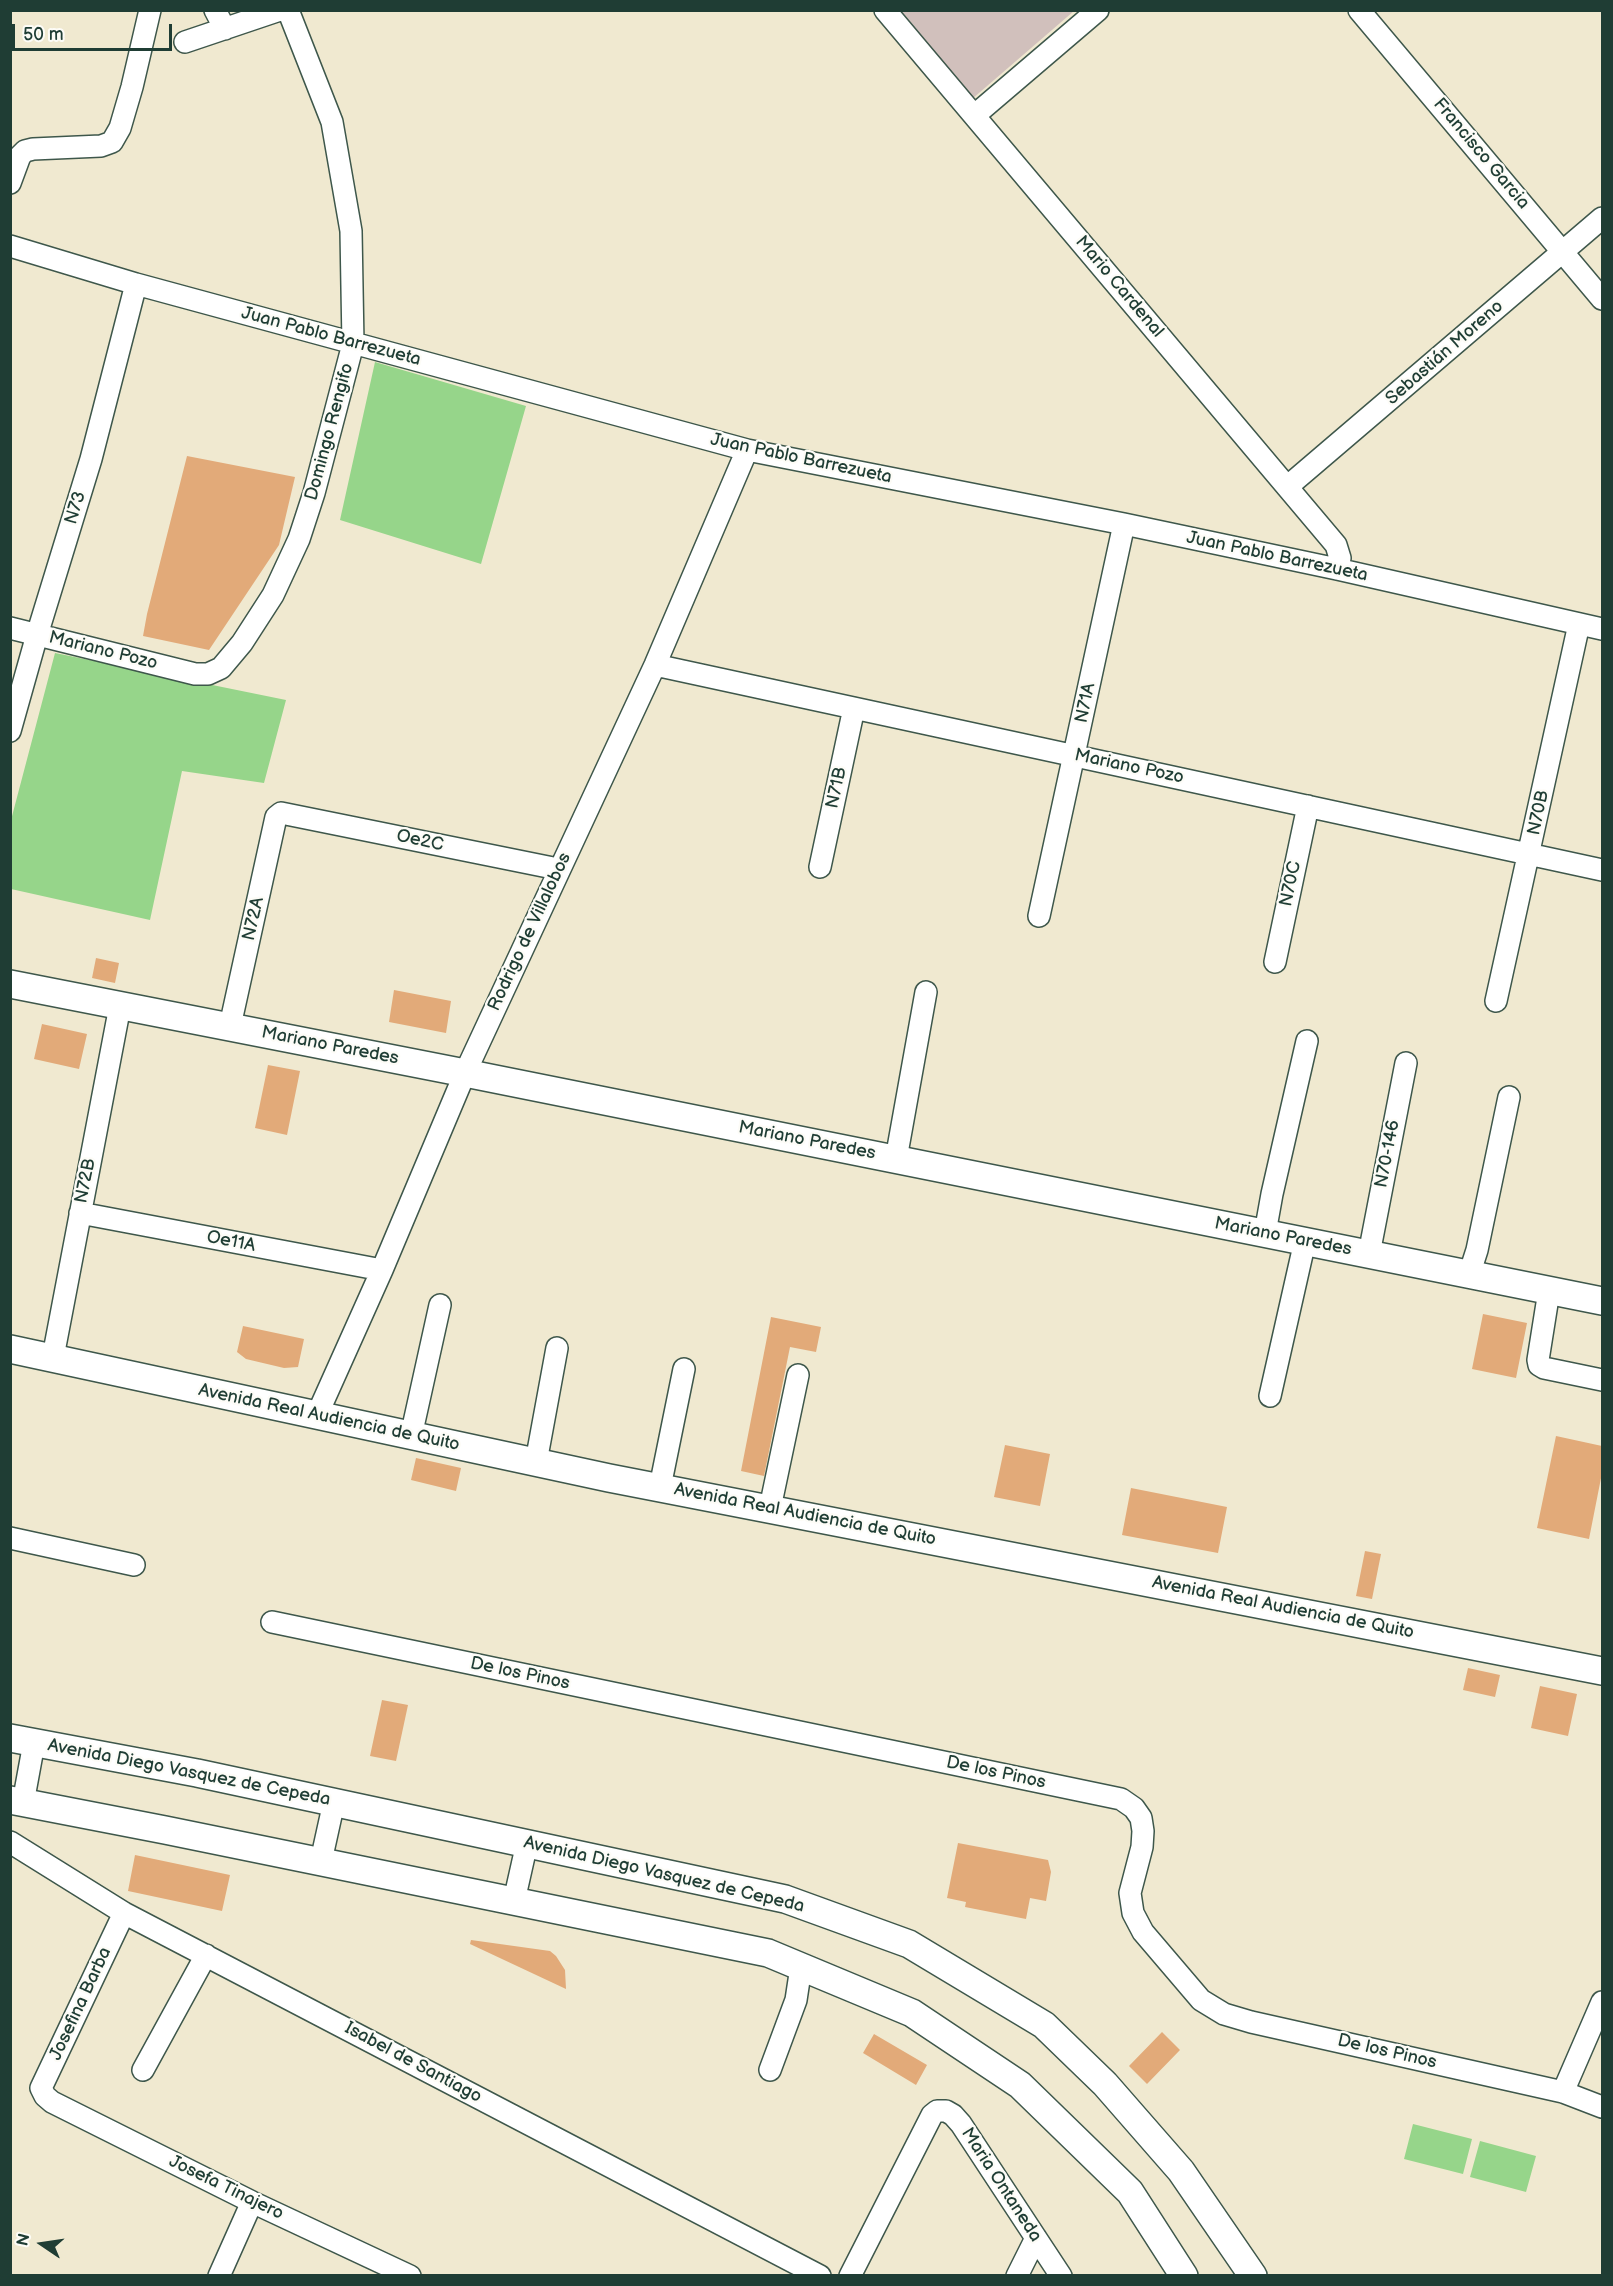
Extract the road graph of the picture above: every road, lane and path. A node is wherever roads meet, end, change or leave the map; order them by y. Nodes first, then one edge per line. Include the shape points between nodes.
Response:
1 (150, 10) edge
2 (280, 10) edge
3 (288, 10) edge
4 (885, 10) edge
5 (1098, 10) edge
6 (1359, 10) edge
7 (220, 20) edge
8 (185, 42) dead end
9 (975, 115) junction
10 (10, 183) edge
11 (1602, 218) edge
12 (10, 246) edge
13 (1563, 252) junction
14 (136, 284) junction
15 (1602, 299) edge
16 (353, 344) junction
17 (747, 450) junction
18 (1287, 487) junction
19 (1124, 524) junction
20 (1337, 569) junction
21 (1579, 624) junction
22 (10, 628) edge
23 (1602, 629) edge
24 (37, 635) junction
25 (655, 665) junction
26 (195, 674) joint
27 (854, 708) junction
28 (10, 731) edge
29 (1075, 756) junction
30 (1308, 806) junction
31 (281, 813) joint
32 (1530, 854) junction
33 (820, 867) dead end
34 (558, 869) junction
35 (1602, 870) edge
36 (1039, 916) dead end
37 (1275, 962) dead end
38 (10, 984) edge
39 (926, 992) dead end
40 (1496, 1001) dead end
41 (120, 1006) junction
42 (230, 1026) junction
43 (1307, 1041) dead end
44 (1406, 1063) dead end
45 (465, 1073) junction
46 (1509, 1097) dead end
47 (896, 1159) junction
48 (80, 1213) junction
49 (1265, 1233) junction
50 (1305, 1241) junction
51 (1370, 1249) junction
52 (382, 1270) junction
53 (1469, 1275) junction
54 (1549, 1291) junction
55 (1602, 1301) edge
56 (440, 1305) dead end
57 (557, 1348) dead end
58 (10, 1349) edge
59 (53, 1357) junction
60 (684, 1369) dead end
61 (798, 1376) dead end
62 (1602, 1380) edge
63 (1270, 1396) dead end
64 (317, 1415) junction
65 (411, 1436) junction
66 (536, 1462) junction
67 (660, 1487) junction
68 (770, 1509) junction
69 (10, 1538) edge
70 (134, 1565) dead end
71 (272, 1622) dead end
72 (1602, 1671) edge
73 (22, 1740) edge
74 (17, 1801) edge
75 (334, 1802) junction
76 (10, 1842) edge
77 (527, 1843) junction
78 (321, 1862) junction
79 (514, 1901) junction
80 (124, 1913) junction
81 (206, 1955) junction
82 (801, 1967) junction
83 (1602, 2002) edge
84 (143, 2070) dead end
85 (770, 2070) dead end
86 (1563, 2092) junction
87 (45, 2096) joint
88 (1602, 2107) edge
89 (252, 2202) junction
90 (1036, 2238) junction
91 (219, 2276) edge
92 (410, 2276) edge
93 (820, 2276) edge
94 (850, 2276) edge
95 (1017, 2276) edge
96 (1061, 2276) edge
97 (1184, 2276) edge
98 (1252, 2276) edge

1 - 10 street via 129,97 112,142 25,151
2 - 7 street
3 - 16 street, Domingo Rengifo via 332,122 343,177 351,231
4 - 9 street, Mario Cardenal
5 - 9 street
6 - 13 street, Francisco Garcia
7 - 8 street
9 - 18 street, Mario Cardenal
11 - 13 street, Sebastián Moreno
12 - 14 street, Juan Pablo Barrezueta
13 - 15 street, Francisco Garcia
13 - 18 street, Sebastián Moreno
14 - 16 street, Juan Pablo Barrezueta
14 - 24 street, N73 via 91,459
16 - 17 street, Juan Pablo Barrezueta
16 - 26 street, Domingo Rengifo via 314,493 282,577 242,643 221,668
17 - 19 street, Juan Pablo Barrezueta
17 - 25 street, Rodrigo de Villalobos
18 - 20 street, Mario Cardenal via 1336,545 1340,558
19 - 20 street, Juan Pablo Barrezueta
19 - 29 street, N71A
20 - 21 street, Juan Pablo Barrezueta
21 - 23 street, Juan Pablo Barrezueta
21 - 32 street, N70B
22 - 24 street, Mariano Pozo
24 - 26 street, Mariano Pozo
24 - 28 street, N73
25 - 27 street, Mariano Pozo
25 - 34 street, Rodrigo de Villalobos
27 - 29 street, Mariano Pozo
27 - 33 street, N71B
29 - 30 street, Mariano Pozo
29 - 36 street, N71A
30 - 32 street, Mariano Pozo
30 - 37 street, N70C
31 - 34 street, Oe2C
31 - 42 street, N72A via 276,817
32 - 35 street, Mariano Pozo
32 - 40 street, N70B
34 - 45 street, Rodrigo de Villalobos
38 - 41 main road, Mariano Paredes
39 - 47 street
41 - 42 main road, Mariano Paredes
41 - 48 street, N72B
42 - 45 main road, Mariano Paredes
43 - 49 street
44 - 51 street, N70-146
45 - 47 main road, Mariano Paredes
45 - 52 street, Rodrigo de Villalobos
46 - 53 street
47 - 49 main road, Mariano Paredes
48 - 52 street, Oe11A
48 - 59 street, N72B
49 - 50 main road, Mariano Paredes
50 - 51 main road, Mariano Paredes
50 - 63 street
51 - 53 main road, Mariano Paredes
52 - 64 street, Rodrigo de Villalobos
53 - 54 main road, Mariano Paredes
54 - 55 main road, Mariano Paredes
54 - 62 street via 1539,1365
56 - 65 street
57 - 66 street
58 - 59 main road, Avenida Real Audiencia de Quito
59 - 64 main road, Avenida Real Audiencia de Quito
60 - 67 street
61 - 68 street
64 - 65 main road, Avenida Real Audiencia de Quito
65 - 66 main road, Avenida Real Audiencia de Quito
66 - 67 main road, Avenida Real Audiencia de Quito
67 - 68 main road, Avenida Real Audiencia de Quito
68 - 72 main road, Avenida Real Audiencia de Quito
69 - 70 street
71 - 86 street, De los Pinos via 1121,1799 1141,1818 1143,1831 1130,1893 1133,1913 1143,1932 1201,2000 1224,2014 1251,2022
73 - 74 street
73 - 75 main road, Avenida Diego Vasquez de Cepeda
74 - 78 main road
75 - 77 main road, Avenida Diego Vasquez de Cepeda
75 - 78 street
76 - 80 street, Isabel de Santiago
77 - 79 street
77 - 98 main road, Avenida Diego Vasquez de Cepeda via 785,1899 909,1944 1044,2025 1105,2085 1181,2171
78 - 79 main road
79 - 82 main road via 768,1953
80 - 81 street, Isabel de Santiago
80 - 87 street, Josefina Barba via 41,2088
81 - 84 street
81 - 93 street, Isabel de Santiago
82 - 85 street via 796,2000
82 - 97 main road via 912,2013 1020,2085 1130,2192
83 - 86 street
86 - 88 street, De los Pinos
87 - 89 street, Josefa Tinajero
89 - 91 street
89 - 92 street, Josefa Tinajero
90 - 94 street, Maria Ontaneda via 961,2124 946,2111 937,2111
90 - 95 street
90 - 96 street, Maria Ontaneda

